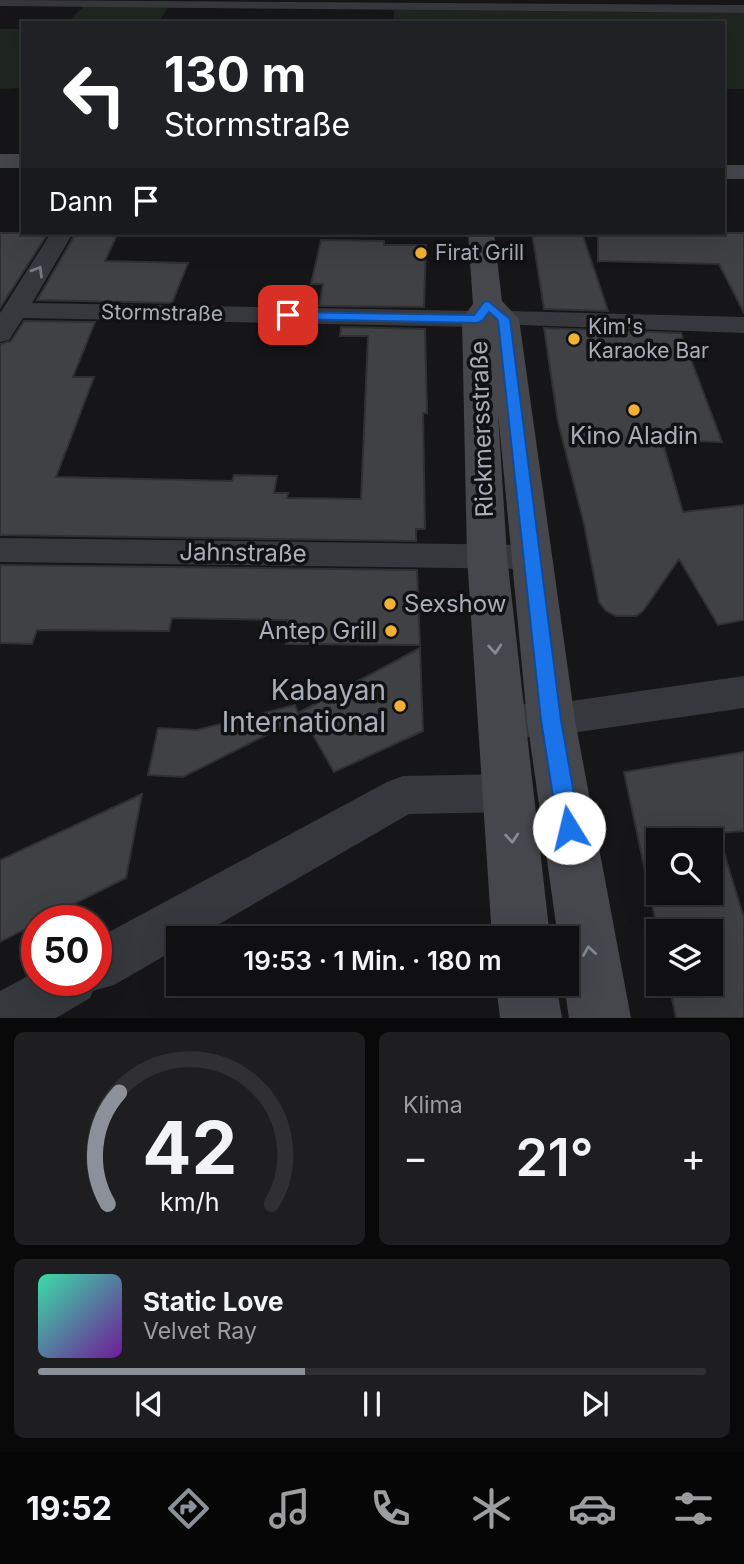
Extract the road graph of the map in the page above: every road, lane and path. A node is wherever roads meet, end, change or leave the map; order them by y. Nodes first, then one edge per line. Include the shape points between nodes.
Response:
1 (0, 2) edge
2 (123, 2) edge
3 (249, 2) edge
4 (744, 9) edge
5 (237, 21) edge
6 (0, 161) edge
7 (21, 162) edge
8 (725, 172) edge
9 (744, 172) edge
10 (61, 235) edge
11 (481, 235) edge
12 (15, 310) junction
13 (490, 314) junction
14 (744, 325) edge
15 (0, 334) edge
16 (0, 550) edge
17 (487, 556) junction
18 (531, 556) junction
19 (744, 692) edge
20 (526, 720) junction
21 (508, 793) junction
22 (520, 926) edge
23 (112, 958) edge
24 (43, 996) edge
25 (528, 996) edge
26 (4, 1018) edge
27 (531, 1018) edge
28 (600, 1018) edge

1 - 2 street
2 - 3 street
3 - 4 street
3 - 5 street
6 - 7 main road
8 - 9 main road
12 -> 10 street
11 - 13 main road, Rickmersstraße
12 - 13 street, Stormstraße
12 - 15 street
13 - 14 street, Stormstraße
13 - 17 main road, Rickmersstraße
13 - 18 main road, Rickmersstraße
16 - 17 street, Jahnstraße
17 - 18 street
17 -> 20 main road, Rickmersstraße
18 - 20 main road, Rickmersstraße
19 - 20 street
20 - 21 main road, Rickmersstraße
28 -> 20 main road, Rickmersstraße
21 -> 22 main road, Rickmersstraße
21 - 23 street via 403,794
24 - 26 street
25 - 27 main road

